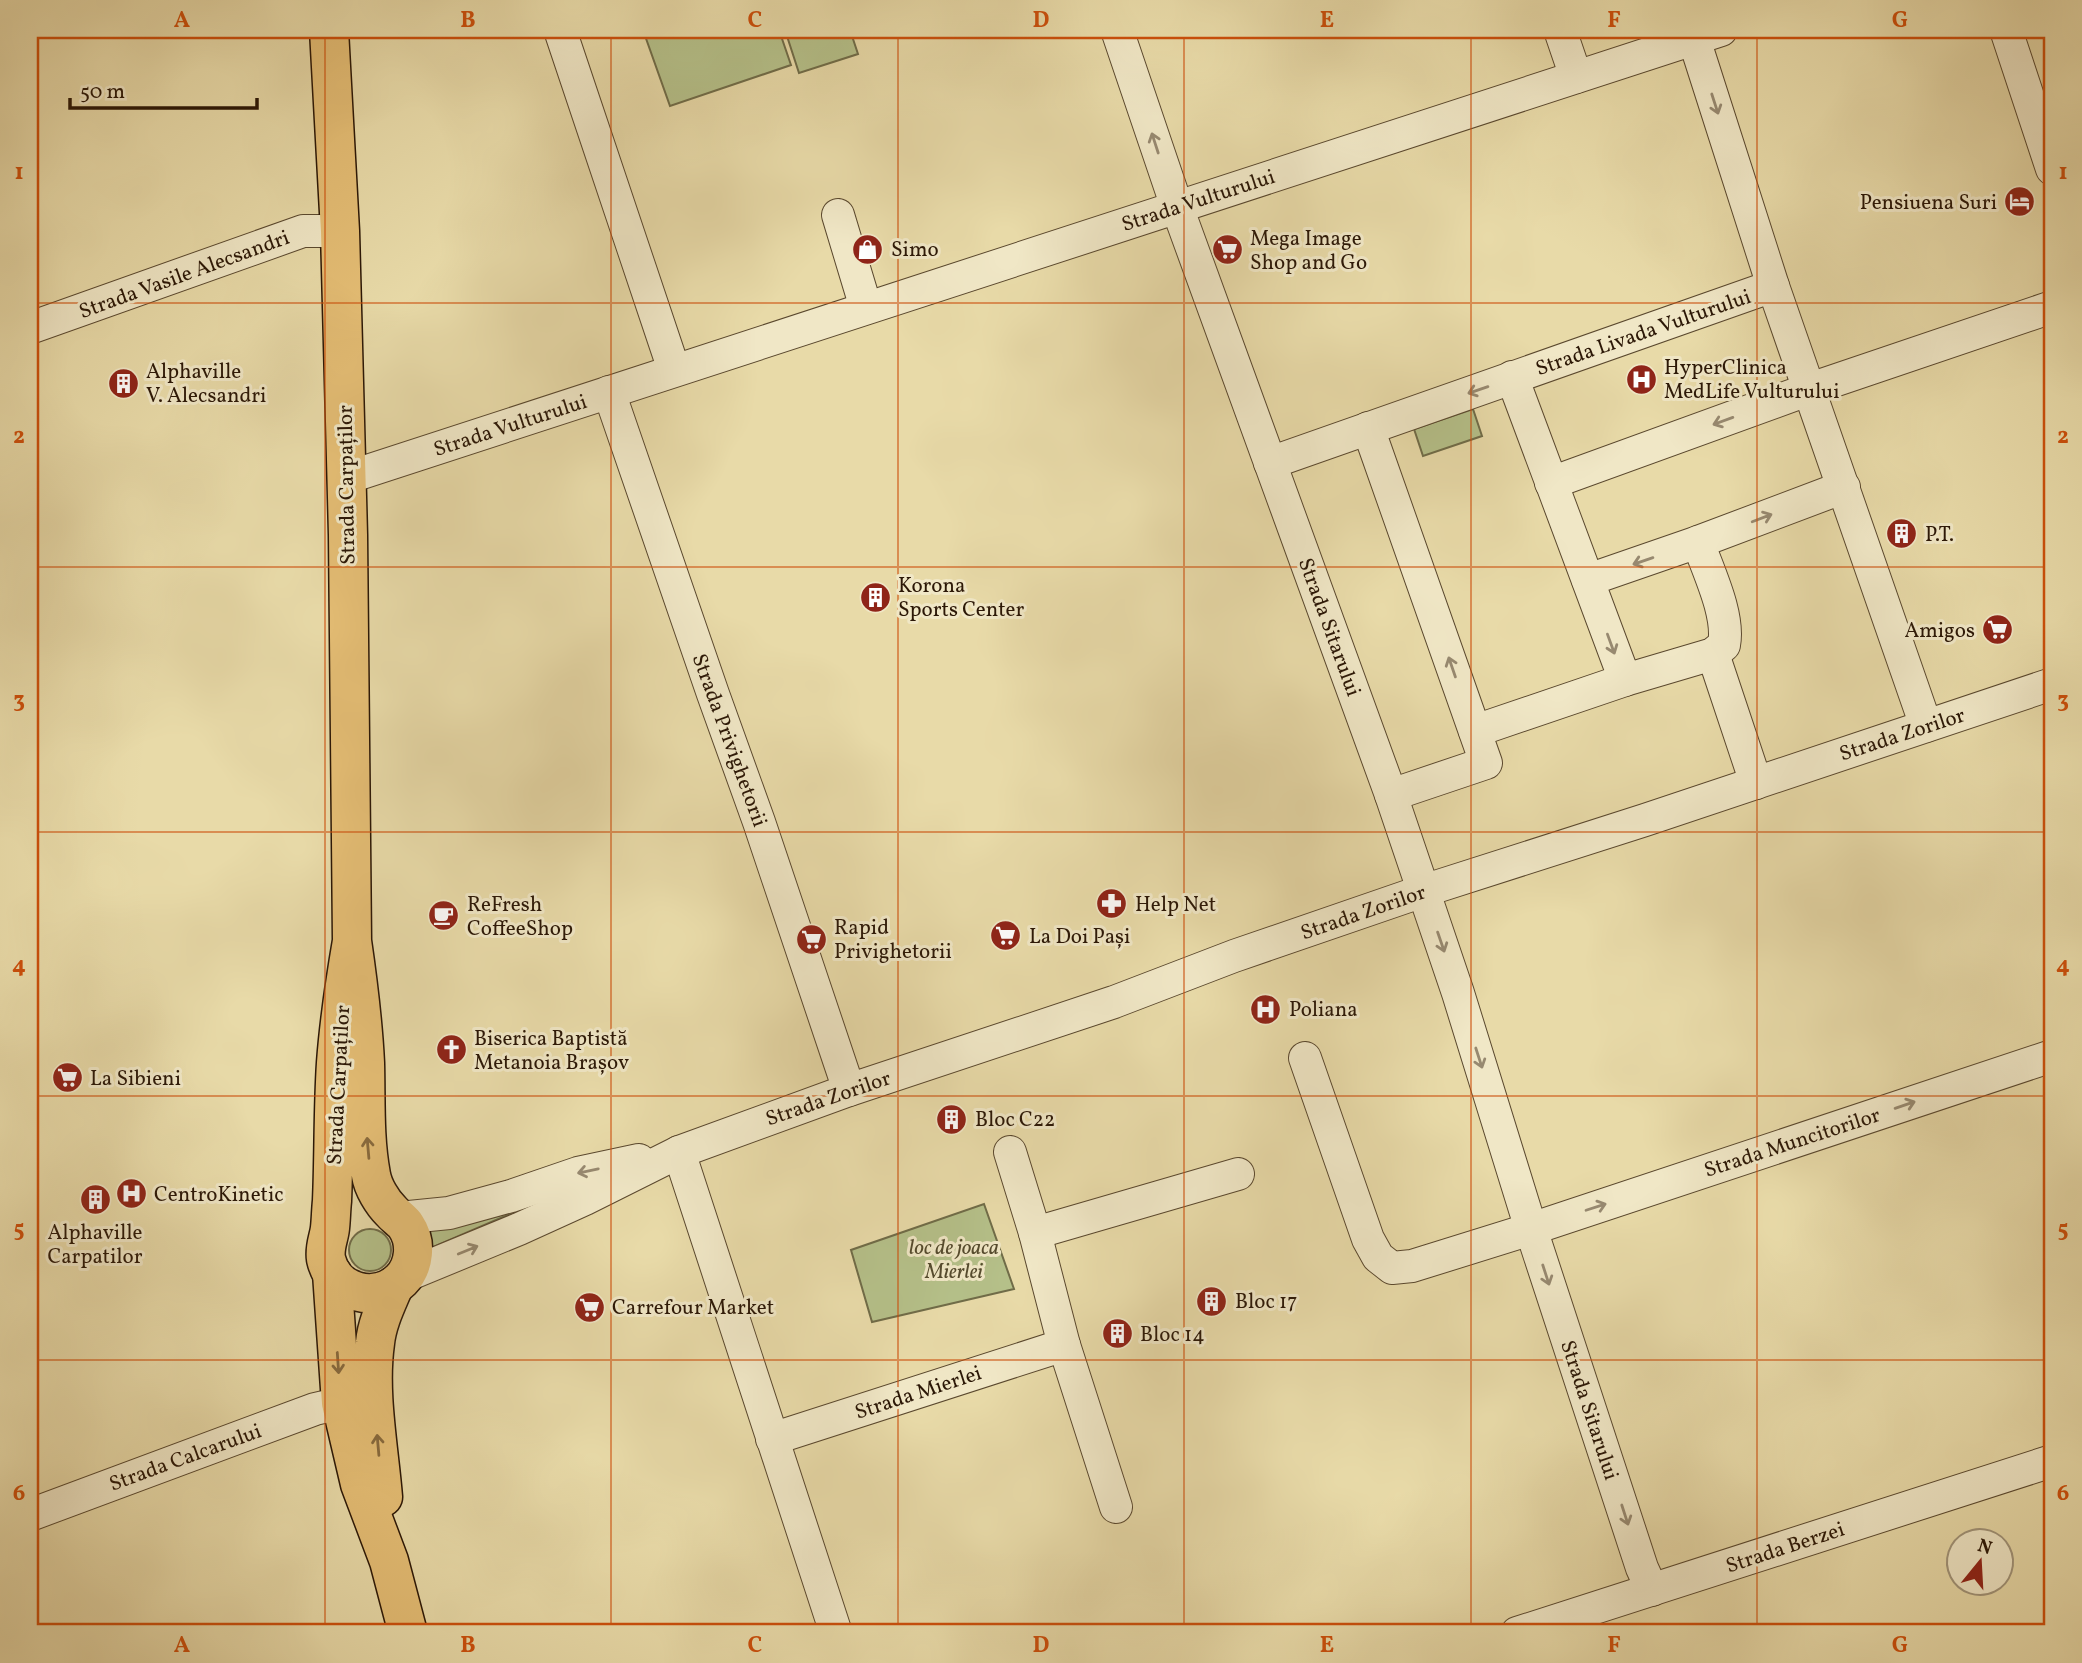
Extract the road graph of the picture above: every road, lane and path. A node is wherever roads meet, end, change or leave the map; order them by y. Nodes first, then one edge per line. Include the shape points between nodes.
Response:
1 (330, 30) edge
2 (560, 30) edge
3 (1117, 30) edge
4 (1560, 30) edge
5 (2006, 30) edge
6 (1708, 34) edge
7 (1576, 77) junction
8 (2052, 169) edge
9 (1177, 207) junction
10 (838, 215) dead end
11 (340, 231) junction
12 (1773, 286) junction
13 (2052, 307) edge
14 (866, 308) junction
15 (30, 328) edge
16 (674, 370) junction
17 (1513, 377) junction
18 (1810, 389) junction
19 (609, 392) junction
20 (1368, 428) junction
21 (1270, 463) junction
22 (346, 478) junction
23 (1551, 483) junction
24 (1844, 486) junction
25 (1698, 542) junction
26 (1588, 580) junction
27 (1713, 653) junction
28 (1625, 680) junction
29 (2052, 684) edge
30 (1926, 726) junction
31 (1475, 731) junction
32 (1756, 783) junction
33 (1391, 795) junction
34 (1423, 891) junction
35 (352, 942) junction
36 (2052, 1056) edge
37 (1305, 1058) dead end
38 (849, 1090) junction
39 (679, 1152) junction
40 (1010, 1152) dead end
41 (1238, 1174) dead end
42 (395, 1214) junction
43 (1531, 1229) junction
44 (330, 1230) junction
45 (1035, 1233) junction
46 (332, 1272) junction
47 (400, 1281) junction
48 (1064, 1345) junction
49 (341, 1403) junction
50 (772, 1439) junction
51 (2052, 1461) edge
52 (1115, 1507) dead end
53 (30, 1515) edge
54 (389, 1561) junction
55 (1652, 1590) junction
56 (408, 1633) edge
57 (836, 1633) edge
58 (1517, 1633) edge

1 - 11 main road, Strada Carpaților
2 - 16 street
9 -> 3 street, Strada Sitarului
4 - 7 street
5 - 8 street
6 - 7 street, Strada Vulturului
6 -> 12 street, Strada Livada Vulturului
7 - 9 street, Strada Vulturului
9 - 14 street, Strada Vulturului
9 - 21 street, Strada Sitarului
10 - 14 street
11 - 15 street, Strada Vasile Alecsandri via 303,231
11 - 22 main road, Strada Carpaților
12 - 17 street, Strada Livada Vulturului
12 - 18 street, Strada Livada Vulturului
13 - 18 street
14 - 16 street, Strada Vulturului
16 - 19 street, Strada Vulturului
17 -> 20 street, Strada Livada Vulturului
17 - 23 street, Strada Livada Vulturului
18 -> 23 street
18 - 24 street, Strada Livada Vulturului
19 - 22 street, Strada Vulturului
19 - 38 street, Strada Privighetorii
20 - 21 street, Strada Livada Vulturului
31 -> 20 street
21 - 33 street, Strada Sitarului
22 - 35 main road, Strada Carpaților
23 - 26 street, Strada Livada Vulturului
25 -> 24 street
24 - 30 street, Strada Livada Vulturului
25 -> 26 street
25 - 27 street via 1727,632 1724,645
26 -> 28 street, Strada Livada Vulturului
27 - 28 street
27 - 32 street
28 - 31 street
29 - 30 street, Strada Zorilor
30 - 32 street, Strada Zorilor
31 - 33 street via 1486,763
32 - 34 street, Strada Zorilor
33 - 34 street, Strada Sitarului
34 - 38 street, Strada Zorilor via 1114,1002
34 -> 43 street, Strada Sitarului
42 -> 35 main road, Strada Carpaților via 371,1178
35 - 44 main road, Strada Carpaților via 336,1064
43 -> 36 street, Strada Muncitorilor
37 - 43 street via 1368,1239 1378,1257 1392,1268
38 - 39 street, Strada Zorilor
39 -> 42 street, Strada Zorilor via 578,1172 449,1213
47 -> 39 street, Strada Zorilor
39 - 50 street
40 - 45 street
41 - 45 street
42 - 44 main road via 363,1206 349,1211
42 - 47 main road, Strada Carpaților via 408,1228 414,1252
43 -> 55 street, Strada Sitarului
44 - 46 main road, Strada Carpaților via 326,1259
45 - 48 street
46 - 47 main road via 353,1291 367,1294 382,1292
46 -> 49 main road, Strada Carpaților
54 -> 47 main road, Strada Carpaților via 373,1368 381,1318
48 - 50 street, Strada Mierlei
48 - 52 street
49 - 53 street, Strada Calcarului via 314,1409
49 - 54 main road, Strada Carpaților via 360,1484
50 - 57 street
51 - 55 street, Strada Berzei
54 - 56 main road, Strada Carpaților
55 - 58 street, Strada Berzei

